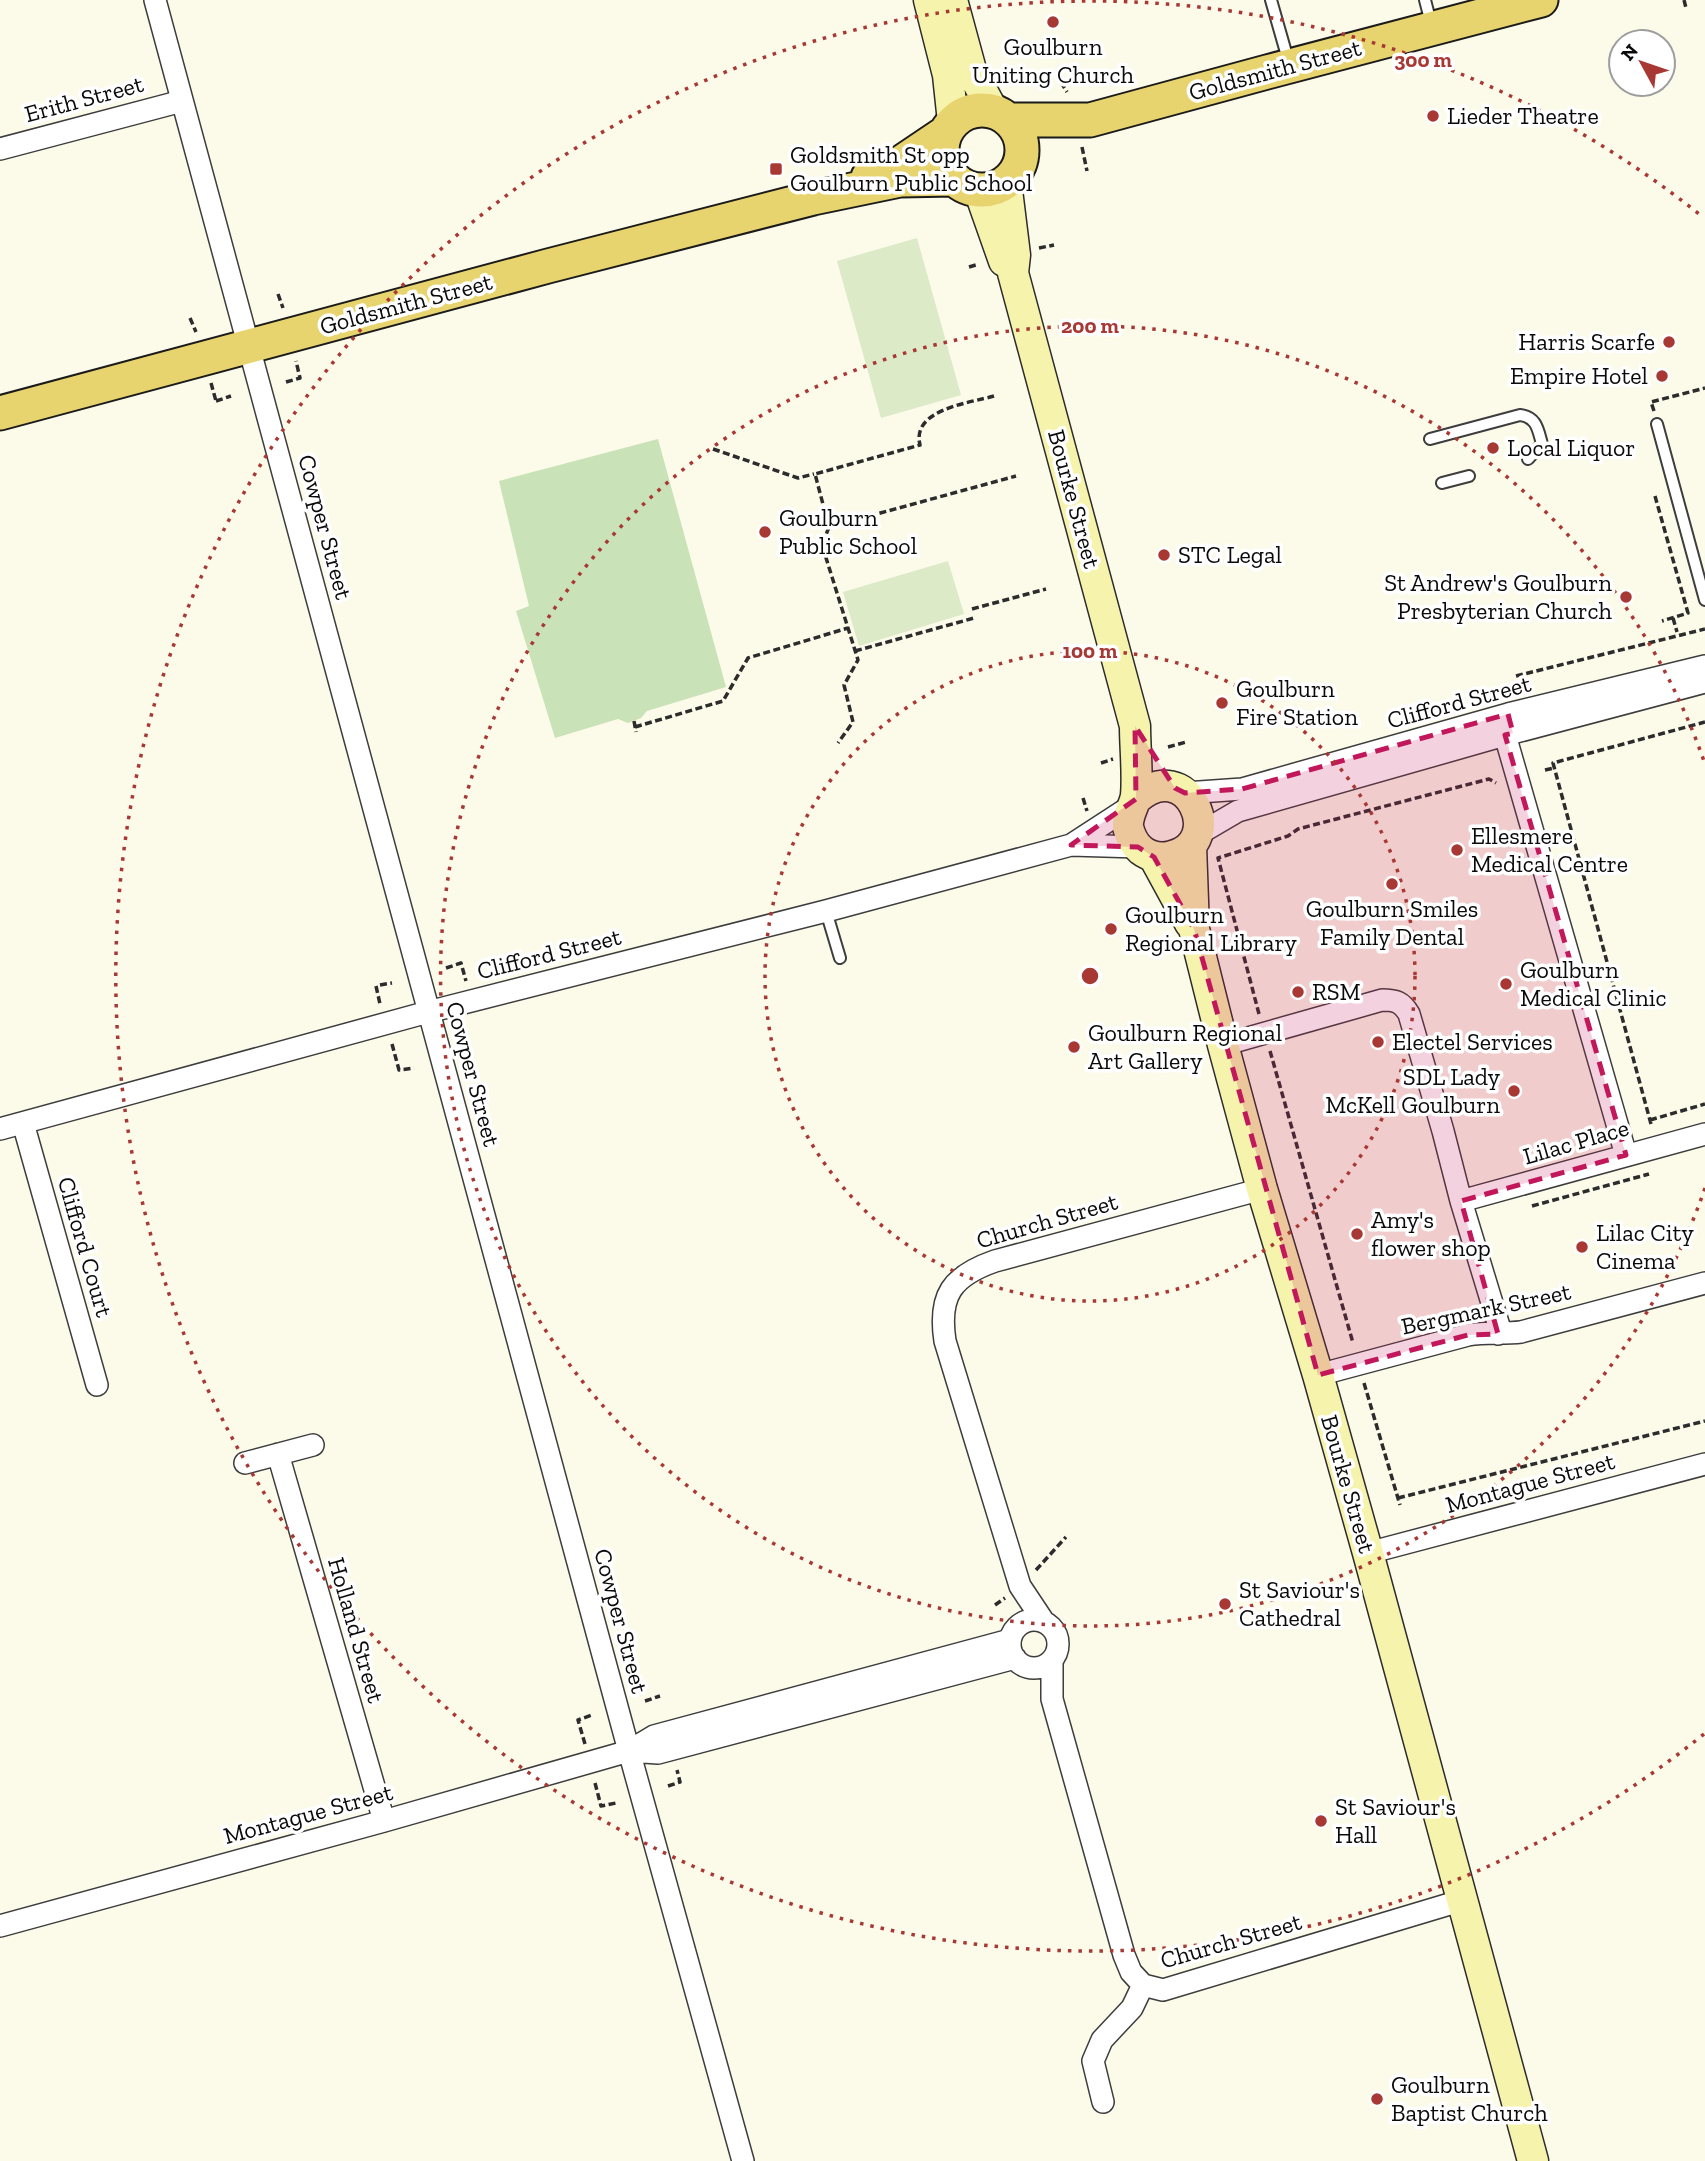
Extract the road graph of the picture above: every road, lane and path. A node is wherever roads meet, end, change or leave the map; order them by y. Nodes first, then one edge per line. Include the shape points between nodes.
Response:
1 (155, 0) edge
2 (929, 0) edge
3 (952, 0) edge
4 (1271, 0) edge
5 (1684, 0) edge
6 (1536, 1) edge
7 (1686, 8) dead end
8 (1429, 15) edge
9 (1290, 66) junction
10 (1061, 82) dead end
11 (1068, 93) dead end
12 (182, 101) junction
13 (1001, 116) junction
14 (949, 128) junction
15 (1086, 134) junction
16 (0, 149) edge
17 (1087, 171) dead end
18 (990, 178) junction
19 (813, 198) junction
20 (1054, 245) dead end
21 (1036, 249) dead end
22 (278, 294) dead end
23 (283, 308) dead end
24 (190, 318) dead end
25 (196, 332) dead end
26 (250, 345) junction
27 (296, 361) dead end
28 (286, 382) dead end
29 (211, 383) dead end
30 (1705, 388) edge
31 (230, 396) dead end
32 (994, 397) dead end
33 (0, 413) edge
34 (1657, 424) joint
35 (1430, 439) dead end
36 (713, 449) dead end
37 (1528, 459) dead end
38 (815, 474) junction
39 (1016, 476) dead end
40 (1469, 476) dead end
41 (1442, 483) dead end
42 (1655, 496) dead end
43 (829, 527) junction
44 (1046, 589) dead end
45 (1705, 600) edge
46 (971, 609) dead end
47 (974, 618) dead end
48 (1673, 618) junction
49 (1662, 621) dead end
50 (848, 628) junction
51 (1705, 629) edge
52 (1676, 632) dead end
53 (855, 651) junction
54 (1705, 666) edge
55 (1516, 677) dead end
56 (1705, 682) edge
57 (1705, 722) edge
58 (1135, 726) junction
59 (635, 727) dead end
60 (1509, 727) junction
61 (1462, 738) junction
62 (1186, 742) dead end
63 (838, 743) dead end
64 (1168, 747) dead end
65 (1553, 766) junction
66 (1545, 770) dead end
67 (1496, 783) dead end
68 (1180, 790) junction
69 (1134, 803) junction
70 (1071, 845) junction
71 (1202, 846) junction
72 (1146, 852) junction
73 (826, 911) junction
74 (1194, 929) junction
75 (840, 958) dead end
76 (446, 968) dead end
77 (392, 983) dead end
78 (468, 990) dead end
79 (382, 1009) dead end
80 (428, 1012) junction
81 (1262, 1025) dead end
82 (1267, 1042) dead end
83 (392, 1044) dead end
84 (1223, 1045) junction
85 (414, 1068) dead end
86 (1705, 1104) edge
87 (23, 1123) junction
88 (0, 1129) edge
89 (1705, 1134) edge
90 (1626, 1155) junction
91 (1262, 1189) junction
92 (1461, 1201) junction
93 (1705, 1283) edge
94 (1498, 1334) junction
95 (1353, 1343) dead end
96 (1318, 1376) junction
97 (1362, 1376) dead end
98 (97, 1385) dead end
99 (1705, 1421) edge
100 (313, 1445) dead end
101 (278, 1454) junction
102 (245, 1463) dead end
103 (1705, 1464) edge
104 (1398, 1498) junction
105 (1400, 1505) dead end
106 (1066, 1537) dead end
107 (1368, 1553) junction
108 (1025, 1581) junction
109 (1044, 1622) junction
110 (1025, 1650) junction
111 (660, 1696) dead end
112 (645, 1701) dead end
113 (592, 1715) dead end
114 (585, 1744) dead end
115 (629, 1751) junction
116 (675, 1764) dead end
117 (594, 1779) dead end
118 (668, 1786) dead end
119 (616, 1803) dead end
120 (384, 1821) junction
121 (1463, 1900) junction
122 (0, 1926) edge
123 (1143, 1985) junction
124 (1103, 2102) dead end
125 (743, 2161) edge
126 (1533, 2161) edge

1 - 12 street, Cowper Street
2 - 14 main road via 948,75
3 - 13 main road via 971,70
4 - 9 lane
5 - 7 path
6 - 8 main road, Goldsmith Street
8 - 9 main road, Goldsmith Street
9 - 15 main road, Goldsmith Street
10 - 11 path
12 - 16 street, Erith Street
12 - 26 street, Cowper Street
13 - 14 main road via 971,111
13 - 15 main road, Goldsmith Street
13 - 18 main road via 1020,138 1022,149
14 - 18 main road via 943,162
14 - 19 main road, Goldsmith Street via 896,166
15 - 17 path
15 - 18 main road, Goldsmith Street
18 - 19 main road, Goldsmith Street via 900,180
18 - 58 main road, Bourke Street via 1015,255 1013,272
19 - 26 main road, Goldsmith Street
20 - 21 path
22 - 23 path
24 - 25 path
26 - 33 main road, Goldsmith Street
26 - 80 street, Cowper Street
27 - 28 path via 300,378
29 - 31 path via 215,401
30 - 34 path via 1651,402
32 - 38 path via 933,414 923,425 920,445
34 - 45 lane
35 - 37 lane via 1529,416 1542,444
36 - 38 path via 798,478
38 - 43 path
39 - 43 path
40 - 41 lane
42 - 48 path via 1688,613
43 - 50 path via 822,545
44 - 46 path
47 - 53 path
48 - 49 path
48 - 52 path
50 - 53 path
50 - 59 path via 748,658 723,701
51 - 55 path
53 - 63 path via 858,660 844,685 853,722
54 - 60 street, Clifford Street
56 - 60 street, Clifford Street
57 - 65 path
58 - 68 main road, Bourke Street
58 - 69 main road, Bourke Street
60 - 61 street, Clifford Street
60 - 90 street
61 - 68 street, Clifford Street via 1242,789
61 - 71 street, Clifford Street via 1238,811
62 - 64 path
65 - 66 path
65 - 86 path, Lilac Place via 1651,1122
67 - 71 path via 1485,780 1298,829 1288,836
68 - 69 main road via 1153,787
68 - 71 main road via 1198,812
69 - 70 street, Clifford Street
69 - 72 main road via 1129,831
70 - 72 street, Clifford Street
70 - 73 street, Clifford Street
71 - 72 main road via 1174,856
71 - 74 main road, Bourke Street
71 - 81 path
72 - 74 main road, Bourke Street
73 - 75 lane
73 - 80 street, Clifford Street
74 - 84 main road, Bourke Street
76 - 78 path via 461,963
77 - 79 path via 378,985
80 - 87 street, Clifford Street
80 - 115 street, Cowper Street
82 - 95 path
83 - 85 path via 399,1070
84 - 91 main road, Bourke Street
84 - 92 street via 1382,1000 1404,1005
87 - 88 street, Clifford Street
87 - 98 street, Clifford Court
89 - 90 street, Lilac Place
90 - 92 street, Lilac Place
91 - 96 main road, Bourke Street
91 - 108 street, Church Street via 973,1268 945,1300 945,1340
92 - 94 street
93 - 94 street, Bergmark Street via 1521,1332
94 - 96 street, Bergmark Street via 1468,1335
96 - 107 main road, Bourke Street
97 - 104 path, Bourke Street
99 - 104 path, Montague Street
100 - 101 street
101 - 102 street
101 - 120 street, Holland Street
103 - 107 street, Montague Street
104 - 105 path, Bourke Street
106 - 108 path
107 - 121 main road, Bourke Street
108 - 109 street, Church Street
108 - 110 street, Church Street
109 - 110 street, Montague Street via 1032,1620
109 - 110 street, Church Street via 1057,1639 1057,1650
110 - 115 street, Montague Street via 654,1736
110 - 123 street, Church Street via 1052,1699 1124,1955 1130,1972
111 - 112 path
113 - 114 path via 578,1720
115 - 120 street, Montague Street
115 - 125 street, Cowper Street
116 - 118 path via 680,1782
117 - 119 path via 601,1807
120 - 122 street, Montague Street
121 - 123 street, Church Street via 1163,1990
121 - 126 main road, Bourke Street
123 - 124 street via 1132,2008 1102,2040 1093,2061

